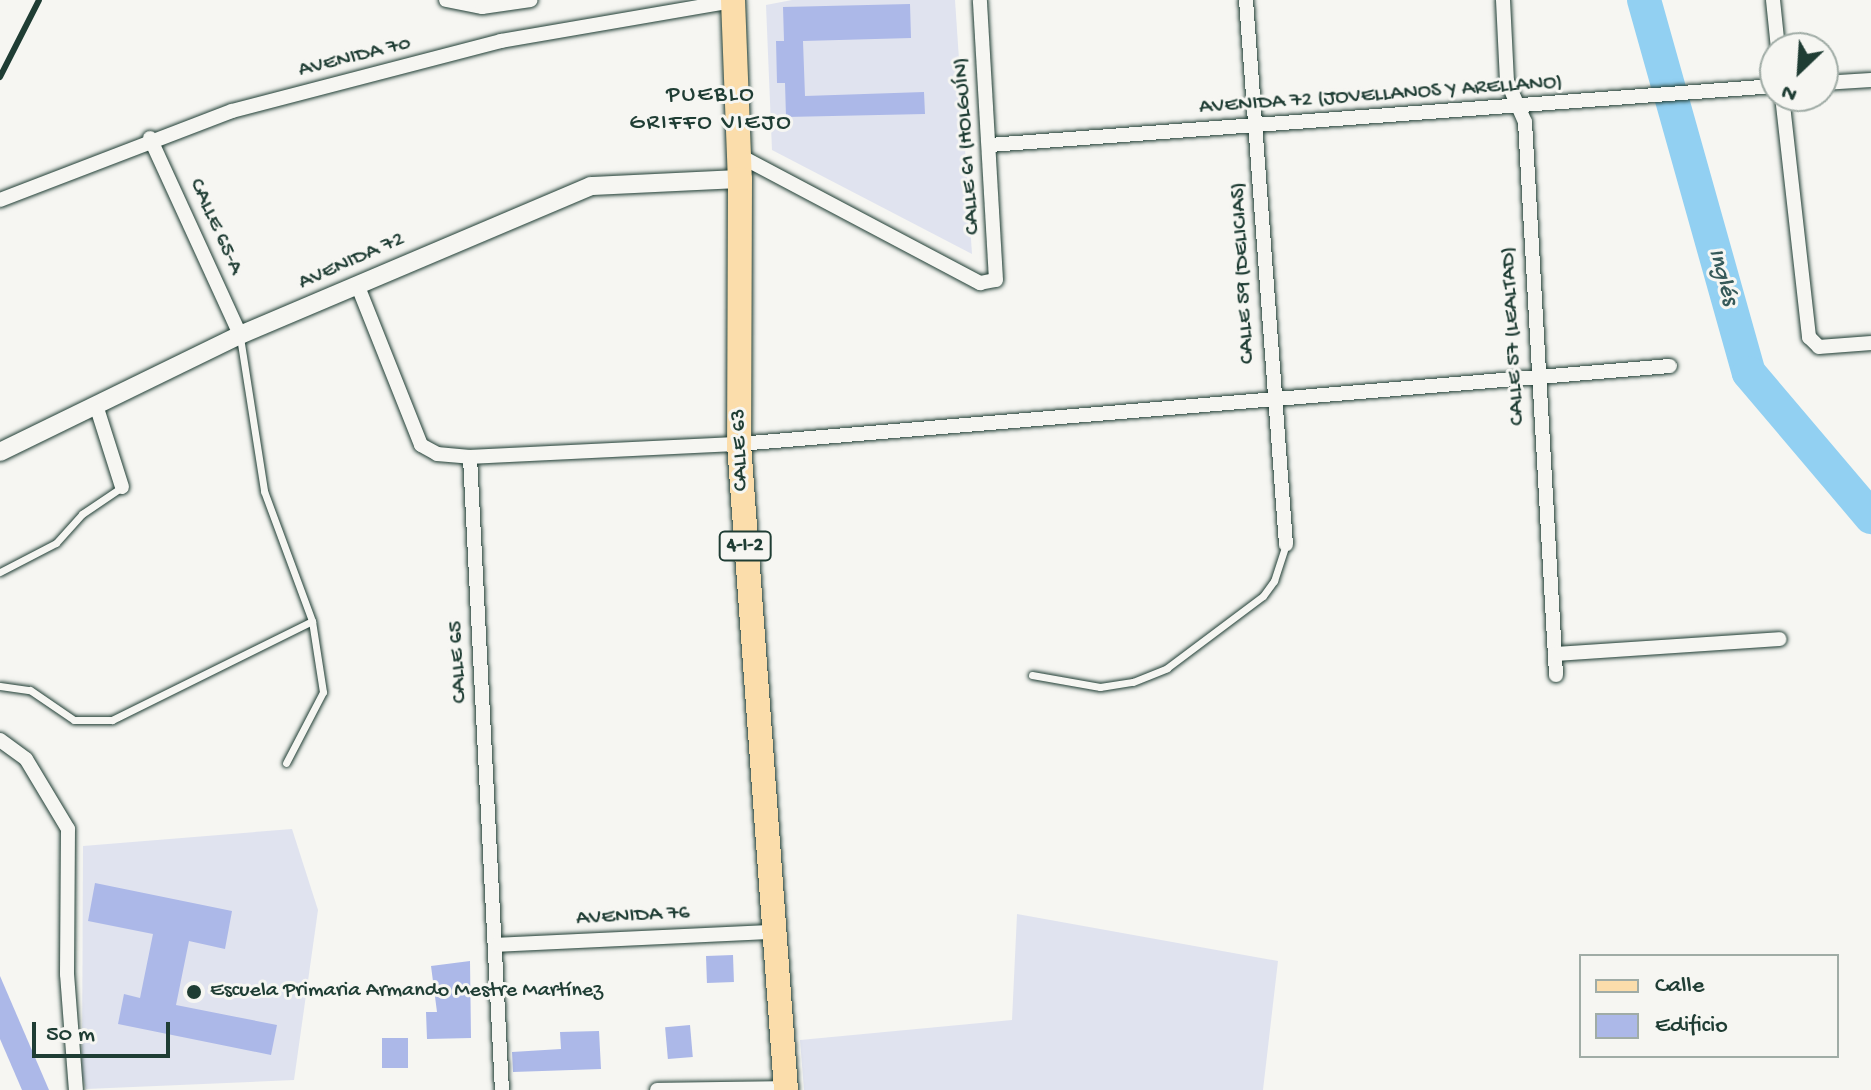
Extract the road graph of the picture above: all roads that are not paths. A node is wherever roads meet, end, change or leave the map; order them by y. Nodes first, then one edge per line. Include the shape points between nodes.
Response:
1 (446, 0) edge
2 (531, 0) edge
3 (733, 0) edge
4 (980, 0) edge
5 (1246, 0) edge
6 (1503, 0) edge
7 (1773, 0) edge
8 (1776, 32) edge
9 (1871, 80) edge
10 (1839, 82) edge
11 (1759, 88) edge
12 (1521, 106) junction
13 (1784, 112) edge
14 (1258, 129) junction
15 (150, 138) junction
16 (990, 145) junction
17 (740, 168) junction
18 (0, 200) edge
19 (357, 284) junction
20 (988, 284) joint
21 (240, 335) junction
22 (1871, 343) edge
23 (1670, 366) dead end
24 (1537, 378) junction
25 (1273, 398) junction
26 (96, 405) junction
27 (739, 444) junction
28 (0, 452) edge
29 (470, 457) junction
30 (122, 487) joint
31 (1286, 545) joint
32 (0, 572) edge
33 (312, 621) junction
34 (1780, 639) dead end
35 (1555, 654) junction
36 (1032, 675) dead end
37 (1556, 675) dead end
38 (0, 686) edge
39 (0, 740) edge
40 (286, 763) dead end
41 (773, 932) junction
42 (495, 945) junction
43 (786, 1089) edge
44 (76, 1090) edge
45 (502, 1090) edge
46 (657, 1090) edge

1 - 2 street via 482,7
3 - 15 street, AVENIDA 70 via 501,41 232,111
3 - 17 main road, CALLE 63 / 4-I-2
4 - 16 street, CALLE 61 (HOLGUÍN)
5 - 14 street, CALLE 59 (DELICIAS)
6 - 12 street, CALLE 57 (LEALTAD) via 1507,81
7 - 8 street
9 - 10 street
11 - 12 street, AVENIDA 72 (JOVELLANOS Y ARELLANO)
12 - 14 street, AVENIDA 72 (JOVELLANOS Y ARELLANO)
12 - 24 street, CALLE 57 (LEALTAD)
13 - 22 street via 1812,344
14 - 16 street, AVENIDA 72 (JOVELLANOS Y ARELLANO)
14 - 25 street, CALLE 59 (DELICIAS)
15 - 18 street, AVENIDA 70
15 - 21 street, CALLE 65-A
16 - 20 street, CALLE 61 (HOLGUÍN) via 998,273
17 - 19 street, AVENIDA 72 via 591,186
17 - 20 street, AVENIDA 72
17 - 27 main road, CALLE 63 / 4-I-2
19 - 21 street, AVENIDA 72
19 - 29 street via 421,445 437,454
21 - 26 street, AVENIDA 72
21 - 33 lane via 264,491
23 - 24 street
24 - 25 street
24 - 35 street, CALLE 57 (LEALTAD)
25 - 27 street
25 - 31 street, CALLE 59 (DELICIAS)
26 - 28 street, AVENIDA 72
26 - 30 street
27 - 29 street
27 - 41 main road, CALLE 63 / 4-I-2
29 - 42 street, CALLE 65
30 - 32 lane via 82,514 56,543
31 - 36 lane via 1263,596 1167,668 1100,687
33 - 38 lane via 112,720 74,720 30,690
33 - 40 lane via 323,692
34 - 35 street
35 - 37 street, CALLE 57 (LEALTAD)
39 - 44 street via 26,759 68,829 67,974
41 - 42 street, AVENIDA 76
41 - 43 main road, CALLE 63 / 4-I-2
42 - 45 street, CALLE 65
43 - 46 street

